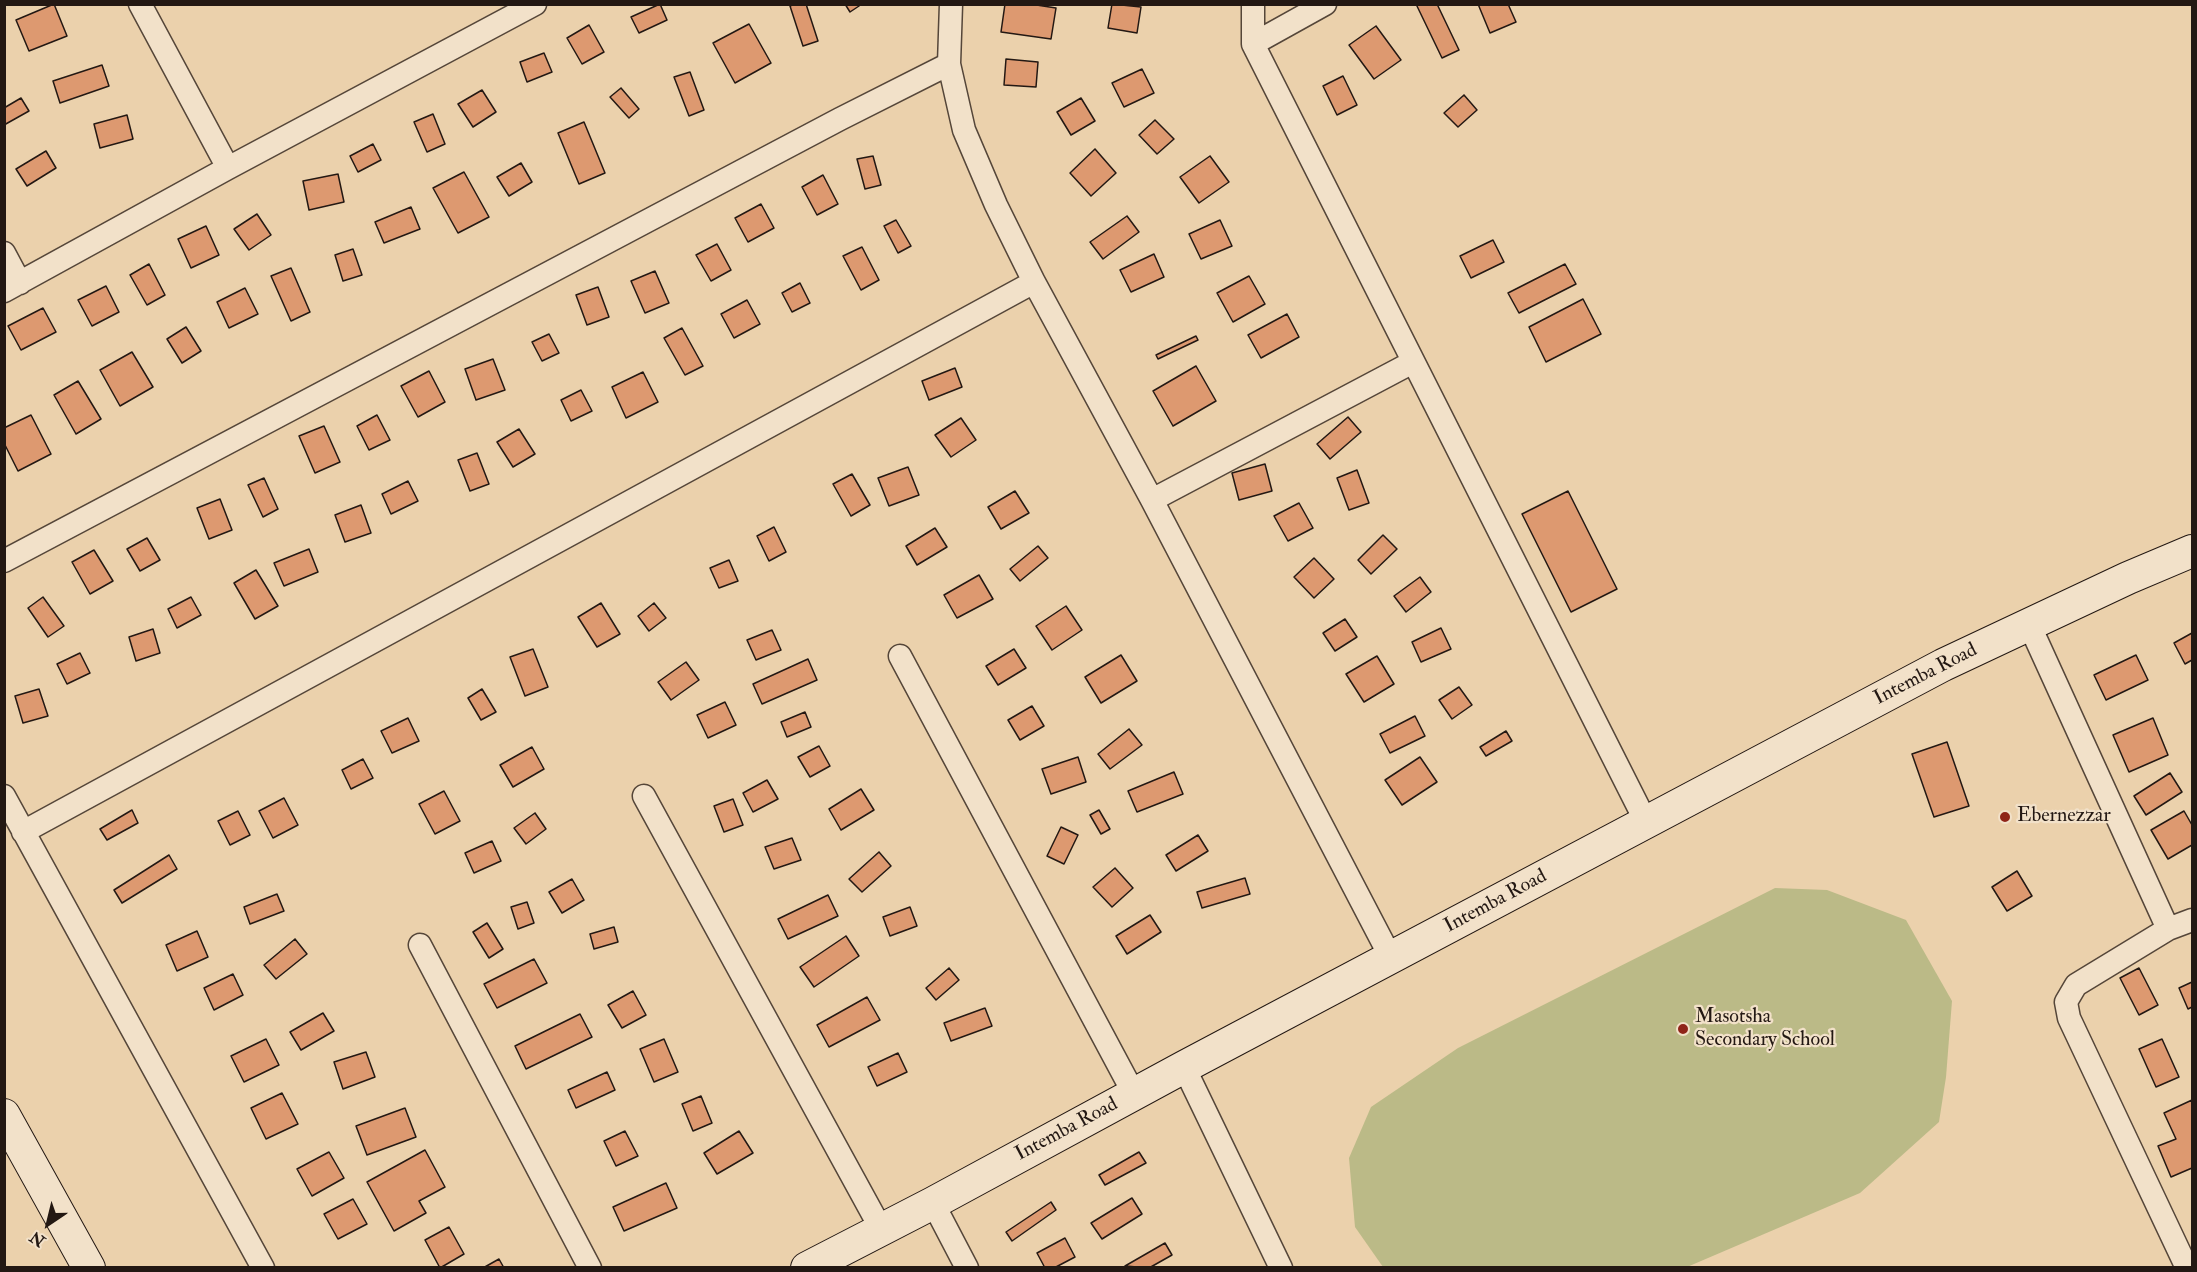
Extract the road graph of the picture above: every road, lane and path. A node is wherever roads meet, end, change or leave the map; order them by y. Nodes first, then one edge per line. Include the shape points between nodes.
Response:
1 (140, 4) edge
2 (535, 4) edge
3 (951, 4) edge
4 (1253, 4) edge
5 (1325, 4) edge
6 (1253, 44) junction
7 (949, 64) junction
8 (228, 168) junction
9 (4, 253) edge
10 (1034, 282) junction
11 (12, 287) edge
12 (1413, 362) junction
13 (1152, 500) junction
14 (2193, 551) edge
15 (4, 561) edge
16 (2029, 624) junction
17 (900, 656) dead end
18 (4, 796) edge
19 (644, 796) dead end
20 (1646, 822) junction
21 (23, 832) junction
22 (2193, 920) edge
23 (2168, 929) junction
24 (420, 945) dead end
25 (1390, 958) junction
26 (1184, 1067) junction
27 (1134, 1094) junction
28 (4, 1115) edge
29 (933, 1203) junction
30 (880, 1229) junction
31 (89, 1268) edge
32 (263, 1268) edge
33 (590, 1268) edge
34 (807, 1268) edge
35 (967, 1268) edge
36 (1281, 1268) edge
37 (2187, 1268) edge

1 - 8 street
2 - 8 street
3 - 7 street
4 - 6 street
5 - 6 street
6 - 12 street
7 - 10 street via 964,130
7 - 15 street
8 - 11 street
9 - 11 street
10 - 13 street
10 - 21 street
12 - 13 street
12 - 20 street
13 - 25 street
14 - 16 street, Intemba Road
16 - 20 street, Intemba Road via 1943,665
16 - 23 street
17 - 27 street
18 - 21 street
19 - 30 street
20 - 25 street, Intemba Road
21 - 32 street
22 - 23 street
23 - 37 street via 2076,985 2066,1002 2069,1018
24 - 33 street
25 - 26 street, Intemba Road
26 - 27 street, Intemba Road
26 - 36 street
27 - 29 street, Intemba Road
28 - 31 street
29 - 30 street, Intemba Road
29 - 35 street
30 - 34 street, Intemba Road

